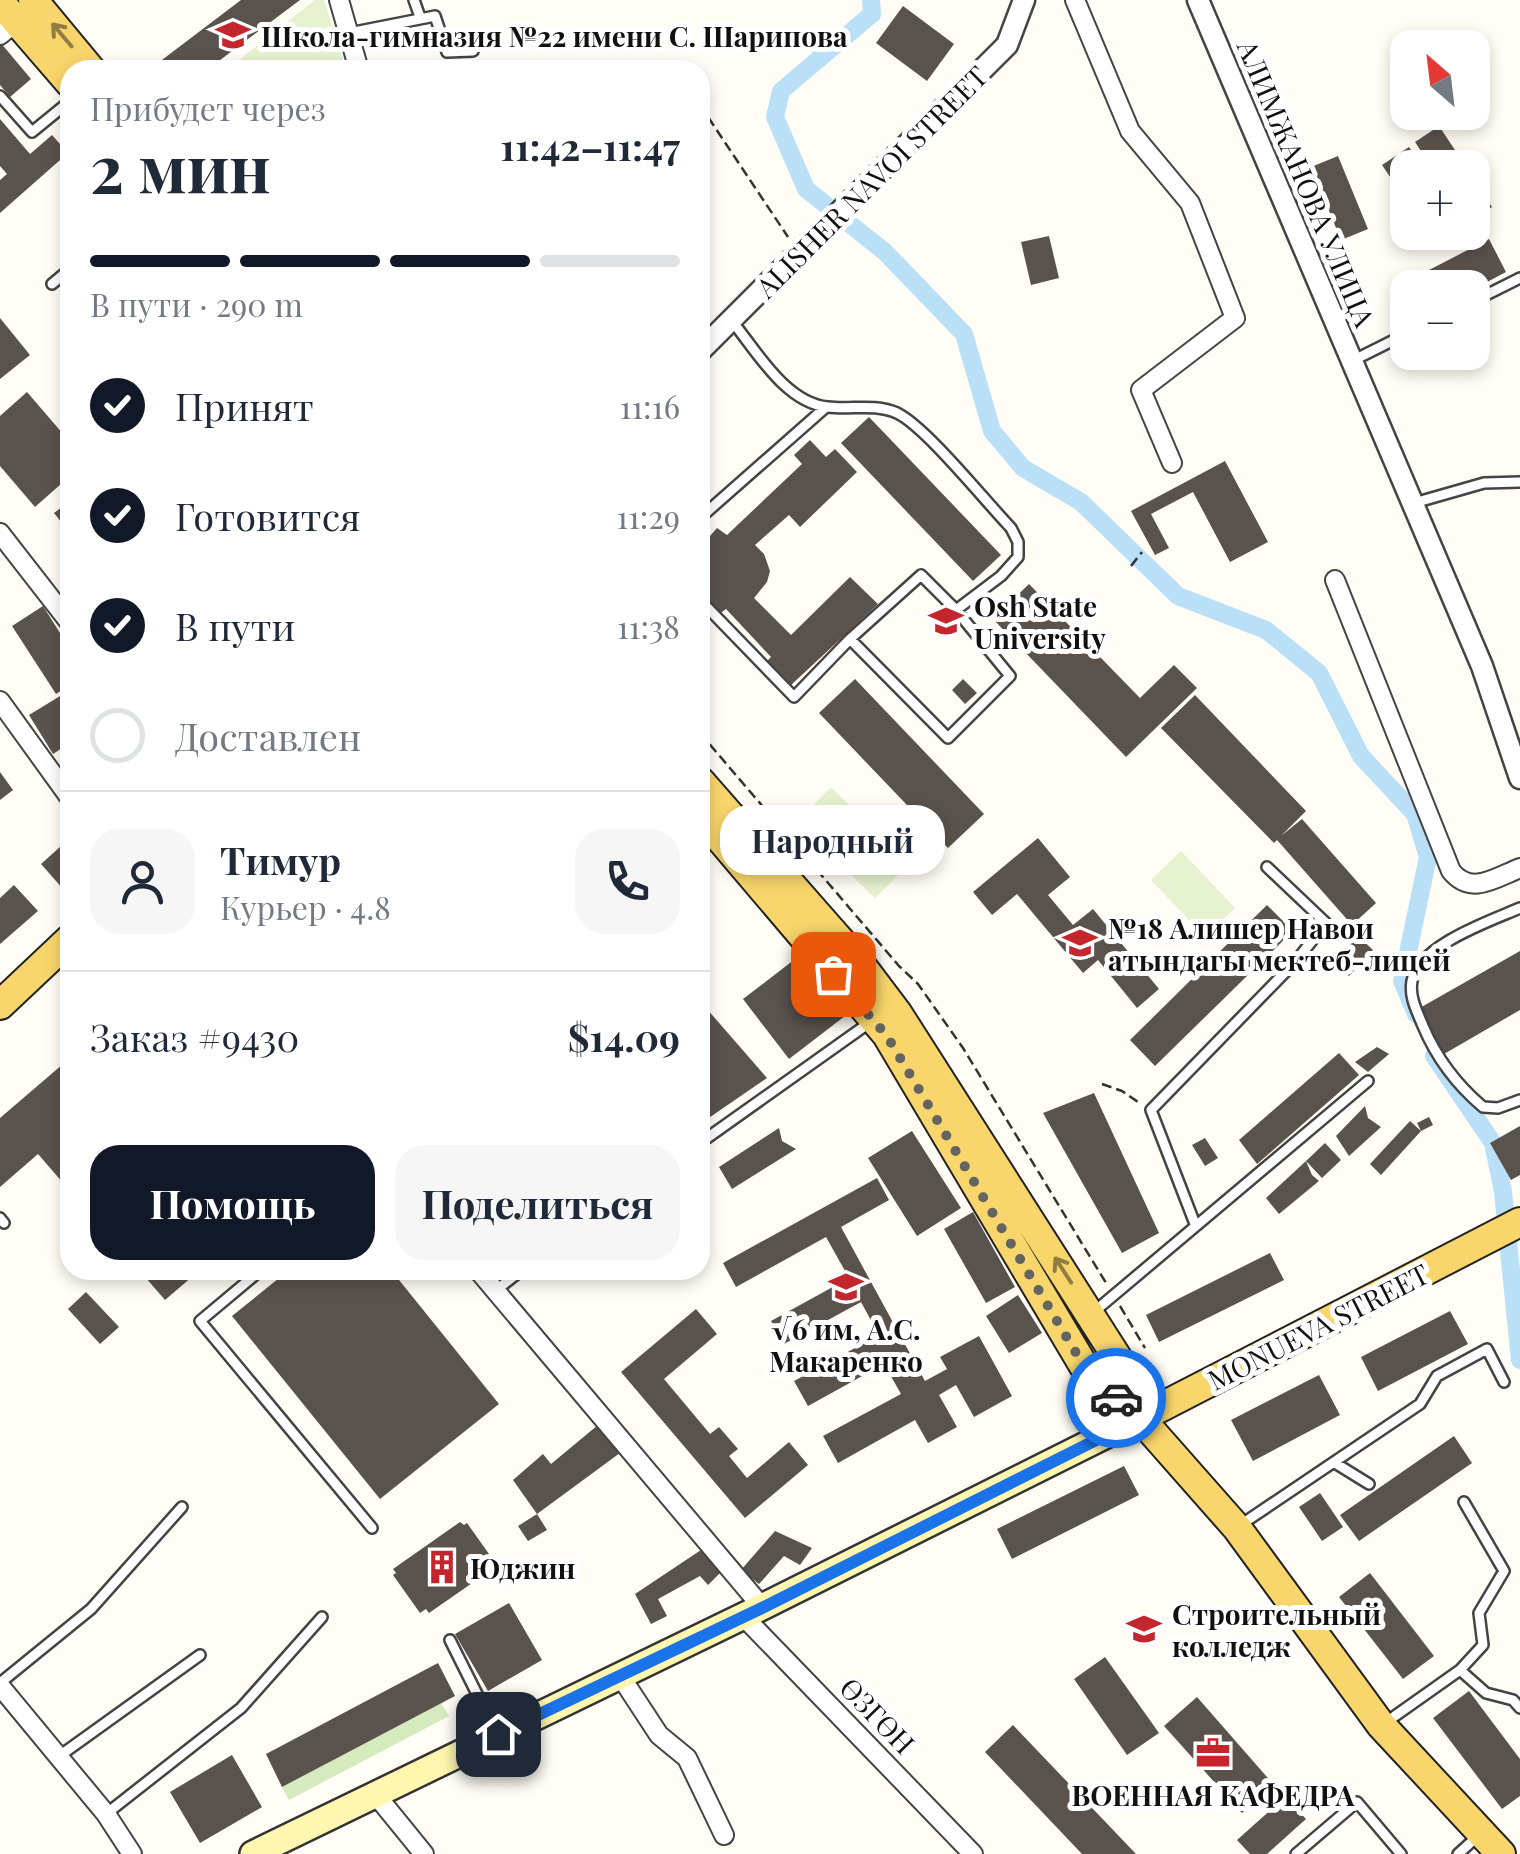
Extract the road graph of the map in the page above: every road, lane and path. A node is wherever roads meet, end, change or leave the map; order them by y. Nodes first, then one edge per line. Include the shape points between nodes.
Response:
1 (340, 0) edge
2 (414, 0) edge
3 (1024, 0) edge
4 (1075, 0) edge
5 (1198, 0) edge
6 (12, 14) edge
7 (420, 16) junction
8 (349, 34) junction
9 (473, 51) dead end
10 (77, 60) edge
11 (356, 60) edge
12 (60, 71) edge
13 (0, 96) edge
14 (60, 109) edge
15 (710, 120) edge
16 (798, 252) junction
17 (60, 277) edge
18 (1520, 278) edge
19 (52, 284) dead end
20 (1490, 293) edge
21 (731, 320) junction
22 (710, 340) edge
23 (1390, 342) edge
24 (1354, 360) junction
25 (826, 407) junction
26 (1172, 464) dead end
27 (1520, 482) edge
28 (1414, 503) junction
29 (710, 509) edge
30 (0, 533) edge
31 (1142, 552) dead end
32 (1132, 566) dead end
33 (1335, 580) dead end
34 (60, 606) edge
35 (710, 610) edge
36 (956, 610) junction
37 (850, 638) junction
38 (0, 701) edge
39 (1520, 778) edge
40 (60, 784) edge
41 (710, 792) edge
42 (710, 827) edge
43 (1267, 867) dead end
44 (1520, 868) edge
45 (1520, 908) edge
46 (60, 948) edge
47 (6, 997) edge
48 (0, 1014) edge
49 (873, 1020) junction
50 (1368, 1081) dead end
51 (1102, 1084) dead end
52 (1520, 1100) edge
53 (1151, 1110) junction
54 (710, 1136) edge
55 (1195, 1224) junction
56 (1510, 1227) edge
57 (249, 1280) edge
58 (486, 1280) edge
59 (509, 1280) edge
60 (495, 1291) junction
61 (1091, 1314) junction
62 (1504, 1382) dead end
63 (1140, 1418) junction
64 (1335, 1463) junction
65 (1370, 1484) dead end
66 (1464, 1502) dead end
67 (182, 1507) dead end
68 (372, 1528) dead end
69 (1237, 1528) junction
70 (752, 1612) junction
71 (322, 1617) dead end
72 (450, 1640) dead end
73 (200, 1655) dead end
74 (1460, 1670) junction
75 (619, 1674) junction
76 (0, 1685) edge
77 (1518, 1702) edge
78 (1382, 1725) junction
79 (498, 1734) junction
80 (58, 1757) junction
81 (376, 1795) junction
82 (106, 1814) junction
83 (1481, 1833) junction
84 (724, 1835) dead end
85 (132, 1854) edge
86 (254, 1854) edge
87 (424, 1854) edge
88 (973, 1854) edge
89 (1296, 1854) edge
90 (1401, 1854) edge
91 (1458, 1854) edge
92 (1501, 1854) edge

1 - 8 street
2 - 7 lane
3 - 16 street, ALISHER NAVOI STREET via 1008,44
4 - 26 street via 1130,131 1190,203 1235,318 1141,390
5 - 24 street, АЛИМЖАНОВА УЛИЦА
10 -> 6 main road
6 - 12 main road
7 - 8 lane
7 - 9 lane via 435,16 447,52
8 - 11 street
13 - 14 lane via 32,132
15 - 16 path
16 - 21 street, ALISHER NAVOI STREET
17 - 19 lane
18 - 20 lane
21 - 22 street, ALISHER NAVOI STREET
21 - 25 lane via 781,380 809,404
23 - 24 lane
24 - 28 street, АЛИМЖАНОВА УЛИЦА
25 - 29 lane
25 - 36 lane via 874,406 898,414 1011,528 1018,557
27 - 28 lane via 1484,483
28 - 39 street, АЛИМЖАНОВА УЛИЦА
30 - 34 street
31 - 32 path
33 - 44 street via 1451,871 1476,886
35 - 37 lane via 794,697
36 - 37 lane via 921,575
36 - 37 lane via 1010,676 948,738
38 - 40 street
61 -> 41 main road via 871,976
42 - 49 main road
43 - 53 lane via 1326,924
45 - 52 lane via 1441,946 1420,964 1412,983 1428,1037 1460,1085 1483,1107
46 - 47 main road
47 - 48 lane
49 - 54 lane
49 - 63 main road via 1091,1378
50 - 55 lane
51 - 53 path
53 - 55 lane
55 - 61 lane
56 - 63 main road, MONUEVA STREET
57 - 68 lane via 200,1322
58 - 60 street, ӨЗГӨН
59 - 60 lane
60 - 70 street, ӨЗГӨН
61 - 63 main road via 1120,1362
62 - 64 lane via 1487,1349 1437,1376 1420,1404
63 - 69 main road
63 - 70 main road, MONUEVA STREET
64 - 65 lane
64 - 69 lane
66 - 74 lane via 1504,1571 1479,1614 1483,1645
67 - 76 lane via 91,1609
69 - 78 main road
70 - 75 main road, MONUEVA STREET
70 - 88 street, ӨЗГӨН
71 - 82 lane via 241,1708
72 - 79 lane
73 - 80 lane
74 - 77 lane via 1486,1693
74 - 78 lane
75 - 79 main road, MONUEVA STREET
75 - 84 street via 659,1735 687,1758
76 - 80 street
78 - 83 main road
79 - 81 main road, MONUEVA STREET
80 - 82 street
81 - 86 main road, MONUEVA STREET
81 - 87 street
82 - 85 street
83 - 91 lane
83 - 92 main road
89 - 90 lane via 1357,1802

